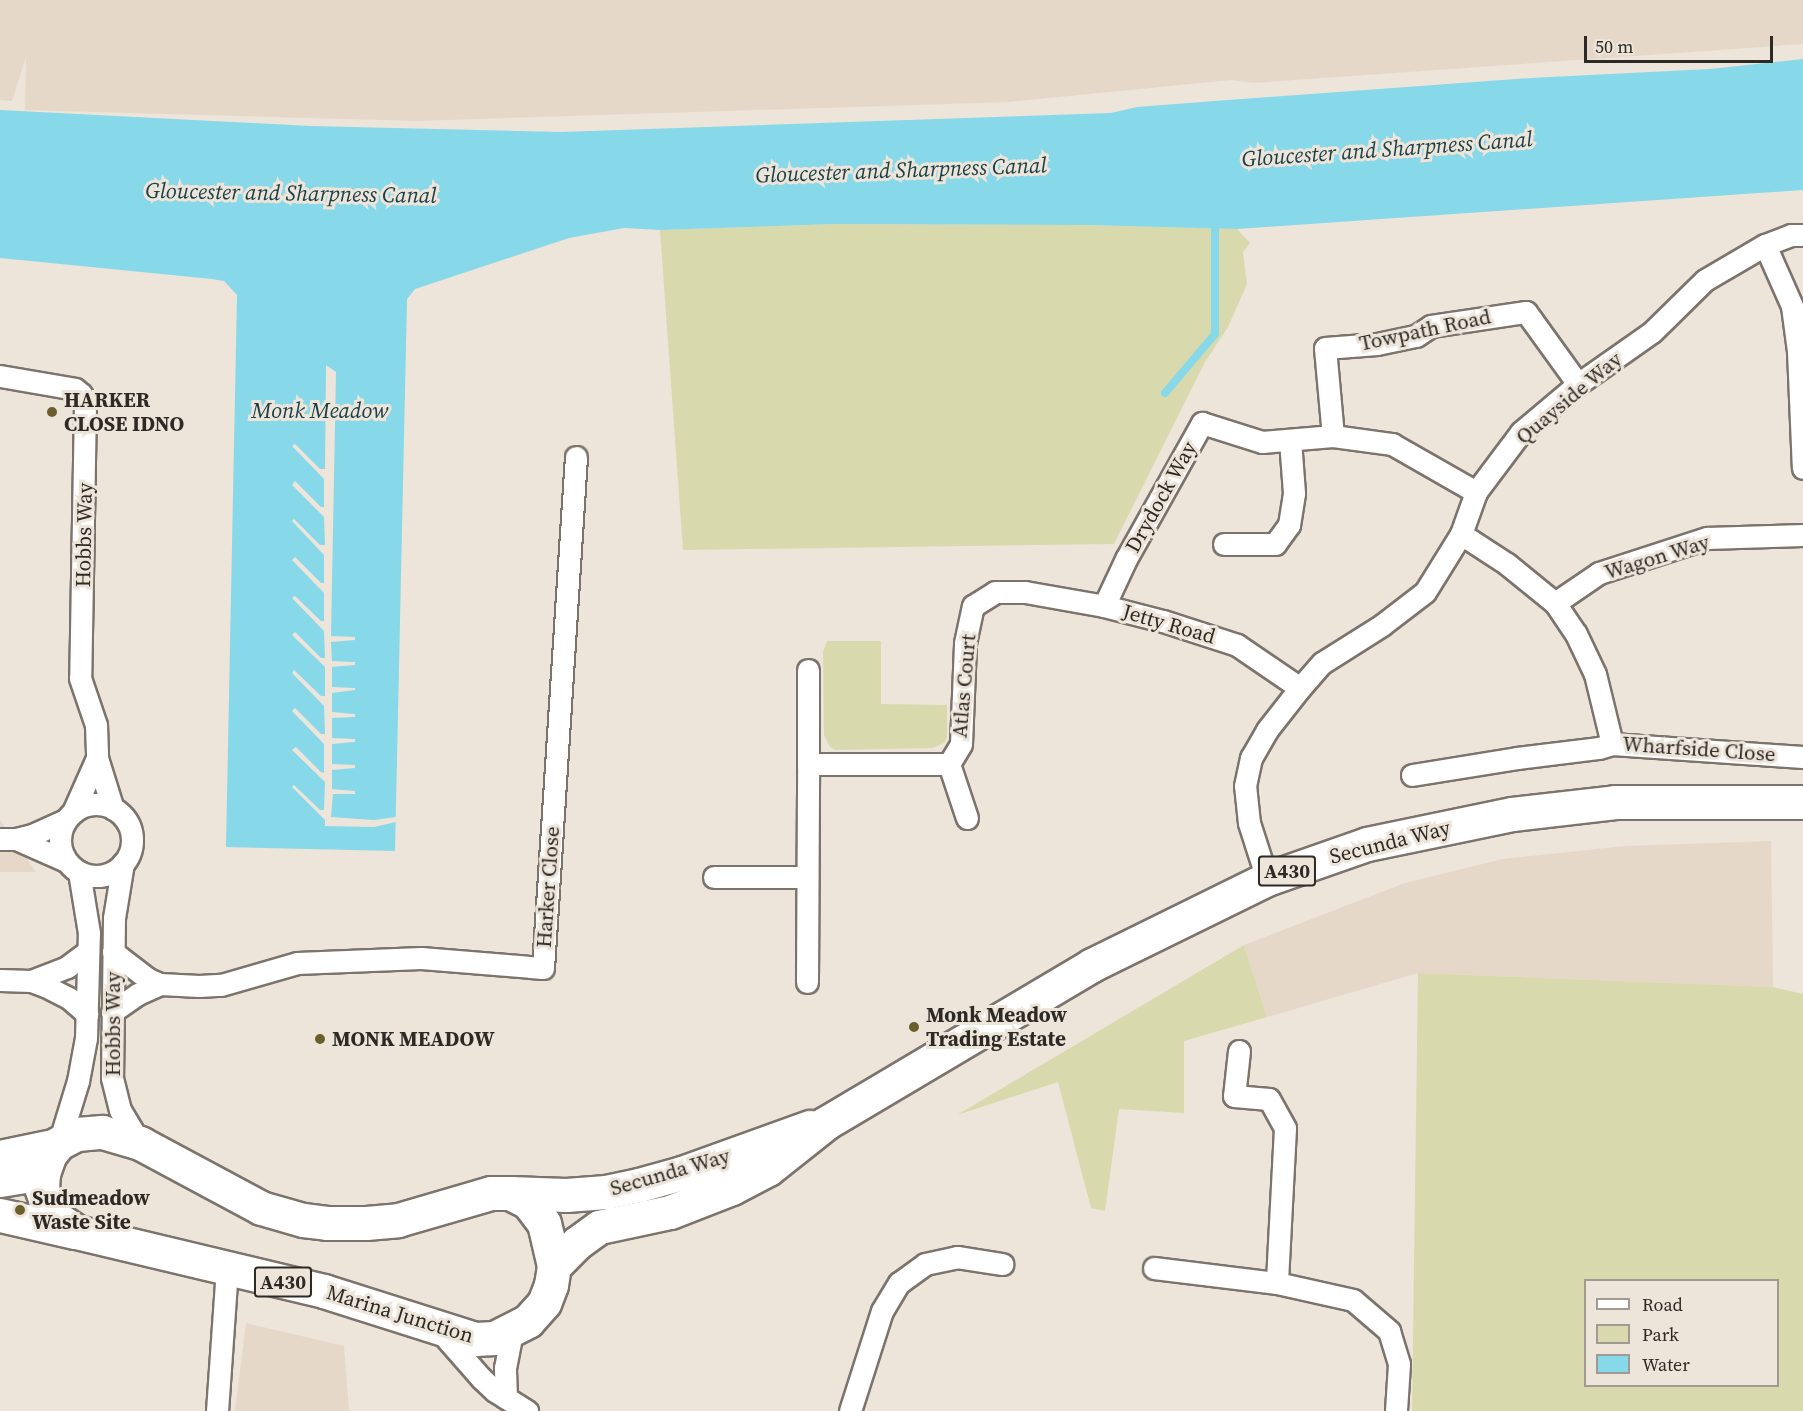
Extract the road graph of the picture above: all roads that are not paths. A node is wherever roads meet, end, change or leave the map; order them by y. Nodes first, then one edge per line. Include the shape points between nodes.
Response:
1 (1803, 235) edge
2 (1765, 245) junction
3 (0, 376) edge
4 (1578, 384) junction
5 (1333, 436) junction
6 (1290, 440) junction
7 (576, 457) dead end
8 (1803, 468) edge
9 (1476, 492) junction
10 (1461, 534) junction
11 (1803, 535) edge
12 (1224, 544) dead end
13 (1025, 592) joint
14 (1555, 603) junction
15 (1104, 606) junction
16 (808, 670) dead end
17 (1300, 688) junction
18 (1612, 744) junction
19 (1803, 757) edge
20 (97, 758) junction
21 (808, 764) junction
22 (950, 764) junction
23 (1412, 775) dead end
24 (1803, 802) edge
25 (113, 809) junction
26 (70, 816) junction
27 (967, 818) dead end
28 (8, 839) edge
29 (123, 863) junction
30 (73, 866) junction
31 (714, 877) dead end
32 (806, 877) junction
33 (1267, 879) junction
34 (88, 951) junction
35 (113, 952) junction
36 (0, 980) edge
37 (31, 981) junction
38 (807, 982) dead end
39 (160, 984) junction
40 (112, 1012) junction
41 (87, 1014) junction
42 (1239, 1051) dead end
43 (826, 1123) junction
44 (140, 1143) junction
45 (53, 1154) junction
46 (0, 1157) edge
47 (0, 1180) edge
48 (510, 1194) junction
49 (0, 1215) edge
50 (77, 1232) junction
51 (1002, 1264) dead end
52 (554, 1266) junction
53 (1154, 1268) dead end
54 (227, 1269) junction
55 (1277, 1283) junction
56 (439, 1330) junction
57 (512, 1332) junction
58 (506, 1398) junction
59 (217, 1411) edge
60 (527, 1411) edge
61 (850, 1411) edge
62 (1396, 1411) edge

1 - 2 street, Quayside Way via 1791,234
2 - 4 street, Quayside Way via 1705,280 1652,332
2 - 8 street via 1792,306
3 - 20 street, Hobbs Way via 75,389 85,404 80,666 96,725
4 - 5 street, Towpath Road via 1526,312 1431,326 1416,336 1377,344 1325,348
4 - 9 street, Quayside Way via 1521,432
5 - 6 street, Drydock Way
5 - 9 street, Drydock Way via 1392,444
6 - 12 street via 1294,493 1289,525 1275,544
6 - 15 street, Drydock Way via 1262,442 1202,423
7 - 39 street, Harker Close via 543,968 421,958 319,962 297,963 221,985
9 - 10 street, Quayside Way
10 - 14 street, Wharfside Close via 1507,564
10 - 17 street, Quayside Way via 1425,592 1322,663
11 - 14 street, Wagon Way via 1707,538 1599,573
13 - 15 street, Jetty Road
13 - 22 street, Atlas Court via 995,592 973,606 965,643 961,744
14 - 18 street, Wharfside Close via 1576,634 1595,674
15 - 17 street, Jetty Road via 1237,645
16 - 21 street
17 - 33 street, Quayside Way via 1251,758 1245,786 1249,823
18 - 19 street, Wharfside Close
18 - 23 street
20 - 25 street, Hobbs Way
20 - 26 street, Hobbs Way
21 - 22 street
21 - 32 street
22 - 27 street, Atlas Court
24 - 33 main road, Secunda Way / A430 via 1615,802 1512,814 1367,844
25 - 26 street via 92,804
25 - 29 street via 128,824 131,834 132,845
26 - 28 street
26 - 30 street via 60,841
28 - 30 street
29 - 30 street via 103,876 90,876
29 - 35 street, Hobbs Way via 116,897
30 - 34 street, Hobbs Way via 87,913
31 - 32 street
32 - 38 street
33 - 43 main road, Secunda Way / A430 via 1092,965
34 - 37 street via 67,967
34 - 41 street, Hobbs Way
35 - 39 street, Harker Close via 138,973
35 - 40 street, Hobbs Way
36 - 37 street
37 - 41 street via 58,991
39 - 40 street, Harker Close via 138,993
40 - 44 street, Hobbs Way via 114,1094
41 - 45 street, Hobbs Way via 84,1057
42 - 55 street via 1234,1096 1269,1099 1285,1128
43 - 48 main road, Secunda Way / A430 via 639,1185 566,1195
43 - 52 main road, Secunda Way / A430 via 768,1169 732,1188 670,1212 599,1227
44 - 45 main road, A430 via 102,1132 77,1134
44 - 48 main road, A430 via 261,1208 327,1223 398,1220 490,1193
45 - 46 main road
45 - 47 main road, A430
45 - 50 main road, Marina Junction / A430 via 42,1190 55,1216
48 - 52 main road, Marina Junction / A430 via 528,1202 544,1223
49 - 50 main road, A430
50 - 54 main road, Marina Junction / A430
51 - 61 street via 957,1257 925,1264 899,1283 882,1311
52 - 57 main road, Marina Junction / A430 via 543,1303
53 - 55 street
54 - 56 main road, Marina Junction / A430 via 324,1291
54 - 59 street
55 - 62 street via 1353,1300 1389,1331 1399,1364
56 - 57 main road, Marina Junction / A430 via 475,1340
56 - 58 street via 481,1378
57 - 58 street via 505,1361
58 - 60 street

